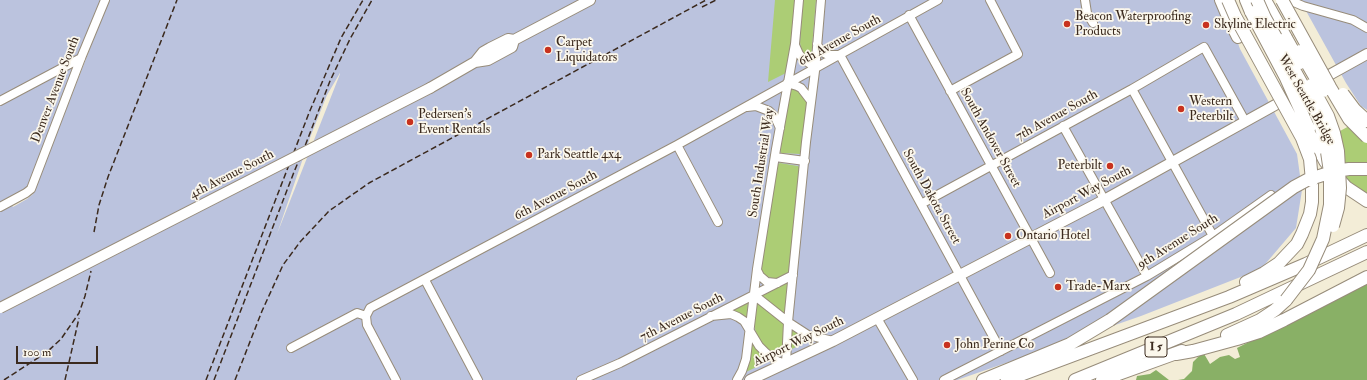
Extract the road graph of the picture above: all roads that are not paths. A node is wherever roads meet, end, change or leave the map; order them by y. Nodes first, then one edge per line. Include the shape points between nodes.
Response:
1 (105, 0) edge
2 (590, 0) edge
3 (800, 0) edge
4 (820, 0) edge
5 (938, 0) edge
6 (990, 0) edge
7 (1085, 0) edge
8 (1221, 0) edge
9 (1228, 0) edge
10 (1235, 0) edge
11 (1246, 0) edge
12 (1257, 0) edge
13 (1265, 0) edge
14 (1273, 0) edge
15 (1282, 0) edge
16 (1286, 0) edge
17 (1289, 0) edge
18 (1252, 6) edge
19 (909, 15) junction
20 (1093, 23) dead end
21 (1367, 28) edge
22 (1289, 37) junction
23 (795, 44) junction
24 (817, 44) junction
25 (1367, 54) edge
26 (840, 55) junction
27 (81, 58) junction
28 (816, 68) junction
29 (787, 84) junction
30 (1132, 89) junction
31 (1302, 90) junction
32 (950, 91) junction
33 (0, 101) edge
34 (811, 101) junction
35 (742, 108) junction
36 (1245, 121) junction
37 (1367, 121) edge
38 (1063, 126) junction
39 (780, 128) junction
40 (1367, 138) edge
41 (677, 144) junction
42 (1367, 144) edge
43 (1318, 148) junction
44 (775, 157) junction
45 (804, 161) junction
46 (1173, 161) junction
47 (991, 166) junction
48 (1367, 169) edge
49 (1312, 181) junction
50 (1346, 186) junction
51 (1271, 195) dead end
52 (1367, 196) edge
53 (1104, 200) junction
54 (1367, 201) edge
55 (921, 204) junction
56 (0, 207) edge
57 (718, 222) dead end
58 (1213, 236) junction
59 (1364, 237) edge
60 (1031, 238) junction
61 (1367, 252) edge
62 (757, 269) junction
63 (1050, 273) dead end
64 (793, 275) junction
65 (960, 275) junction
66 (1147, 276) junction
67 (1367, 277) edge
68 (425, 280) junction
69 (778, 283) junction
70 (1227, 294) junction
71 (754, 295) junction
72 (1286, 300) junction
73 (0, 308) edge
74 (366, 316) junction
75 (711, 316) junction
76 (877, 318) junction
77 (788, 322) junction
78 (750, 330) junction
79 (1236, 336) junction
80 (833, 341) junction
81 (290, 348) dead end
82 (1001, 351) junction
83 (786, 364) junction
84 (584, 379) edge
85 (396, 380) edge
86 (478, 380) edge
87 (737, 380) edge
88 (750, 380) edge
89 (913, 380) edge
90 (944, 380) edge
91 (983, 380) edge
92 (1007, 380) edge
93 (1075, 380) edge
94 (1102, 380) edge

1 - 27 street, Denver Avenue South
2 - 73 main road, 4th Avenue South, bridge via 514,40 508,39 483,52 476,62 430,88
3 - 23 street, South Industrial Way
4 - 24 street
5 - 19 street, 6th Avenue South
6 - 32 street via 1018,54
7 - 20 street via 1087,12
8 - 49 highway via 1238,37 1294,138
9 - 49 highway, bridge via 1302,138 1310,159
10 - 43 highway, West Seattle Bridge, bridge
11 - 18 highway
12 - 72 highway, bridge via 1317,114 1326,145 1330,172 1329,210 1323,239 1309,270
13 - 22 highway
14 - 22 highway
15 - 40 highway, bridge via 1349,119
16 - 37 highway, bridge via 1347,101
17 - 21 street via 1353,20
18 - 31 main road
18 - 43 highway, bridge
19 - 26 street, 6th Avenue South
19 - 32 street, South Andover Street
22 - 42 highway, bridge via 1335,109
22 - 72 highway, bridge via 1331,124 1338,152 1340,185 1338,208 1330,238 1307,279
23 - 28 street via 803,59
23 - 29 street, South Industrial Way
24 - 26 street via 824,53
24 - 28 street
25 - 31 main road, Airport Way South
26 - 28 street, 6th Avenue South
26 - 55 street, South Dakota Street
27 - 33 street
27 - 56 street, Denver Avenue South via 31,189
28 - 29 street, 6th Avenue South
28 - 34 street
29 - 34 street via 801,88
29 - 35 street, 6th Avenue South
29 - 39 street, South Industrial Way
30 - 36 street, 7th Avenue South via 1204,47
30 - 38 street, 7th Avenue South
30 - 46 street
31 - 36 main road, Airport Way South
32 - 47 street, South Andover Street
34 - 45 street
35 - 39 street via 750,106 766,109 775,117
35 - 41 street, 6th Avenue South
36 - 46 main road, Airport Way South
38 - 47 street, 7th Avenue South
38 - 53 street
39 - 44 street, South Industrial Way
41 - 57 street
41 - 68 street, 6th Avenue South
43 - 50 highway, West Seattle Bridge, bridge via 1325,161
44 - 45 street
44 - 62 street, South Industrial Way
45 - 64 street
46 - 53 main road, Airport Way South
46 - 58 street
47 - 55 street, 7th Avenue South
47 - 60 street, South Andover Street
48 - 91 highway, bridge via 1335,171 1294,187 1091,333
49 - 70 highway via 1310,214 1295,246 1274,266
50 - 52 highway
50 - 54 highway, West Seattle Bridge
51 - 58 street, 9th Avenue South
53 - 60 main road, Airport Way South
53 - 66 street
55 - 65 street, South Dakota Street
58 - 66 street, 9th Avenue South
59 - 70 highway via 1306,264
60 - 63 street, South Andover Street
60 - 65 main road, Airport Way South
61 - 93 highway, I 5, bridge via 1236,314
62 - 69 street via 767,282
62 - 71 street, South Industrial Way
64 - 69 street, 7th Avenue South
64 - 77 street
65 - 76 main road, Airport Way South
65 - 82 street, South Dakota Street
66 - 82 street, 9th Avenue South
67 - 79 highway via 1272,326
68 - 74 street, 6th Avenue South via 370,308
68 - 86 street
69 - 71 street, 7th Avenue South
70 - 92 highway, I 5 via 1177,311 1167,321
71 - 75 street, 7th Avenue South
71 - 77 street
71 - 78 street, South Industrial Way
72 - 79 highway
74 - 81 street via 357,313
74 - 85 street via 367,326
75 - 78 street via 731,314 744,321
75 - 84 street, 7th Avenue South
76 - 80 main road, Airport Way South
76 - 89 street
77 - 80 street via 808,335
77 - 83 street
78 - 83 street via 766,353
78 - 87 street, South Industrial Way via 746,360
79 - 94 highway
80 - 83 main road, Airport Way South
82 - 90 street, 9th Avenue South
83 - 88 main road, Airport Way South

